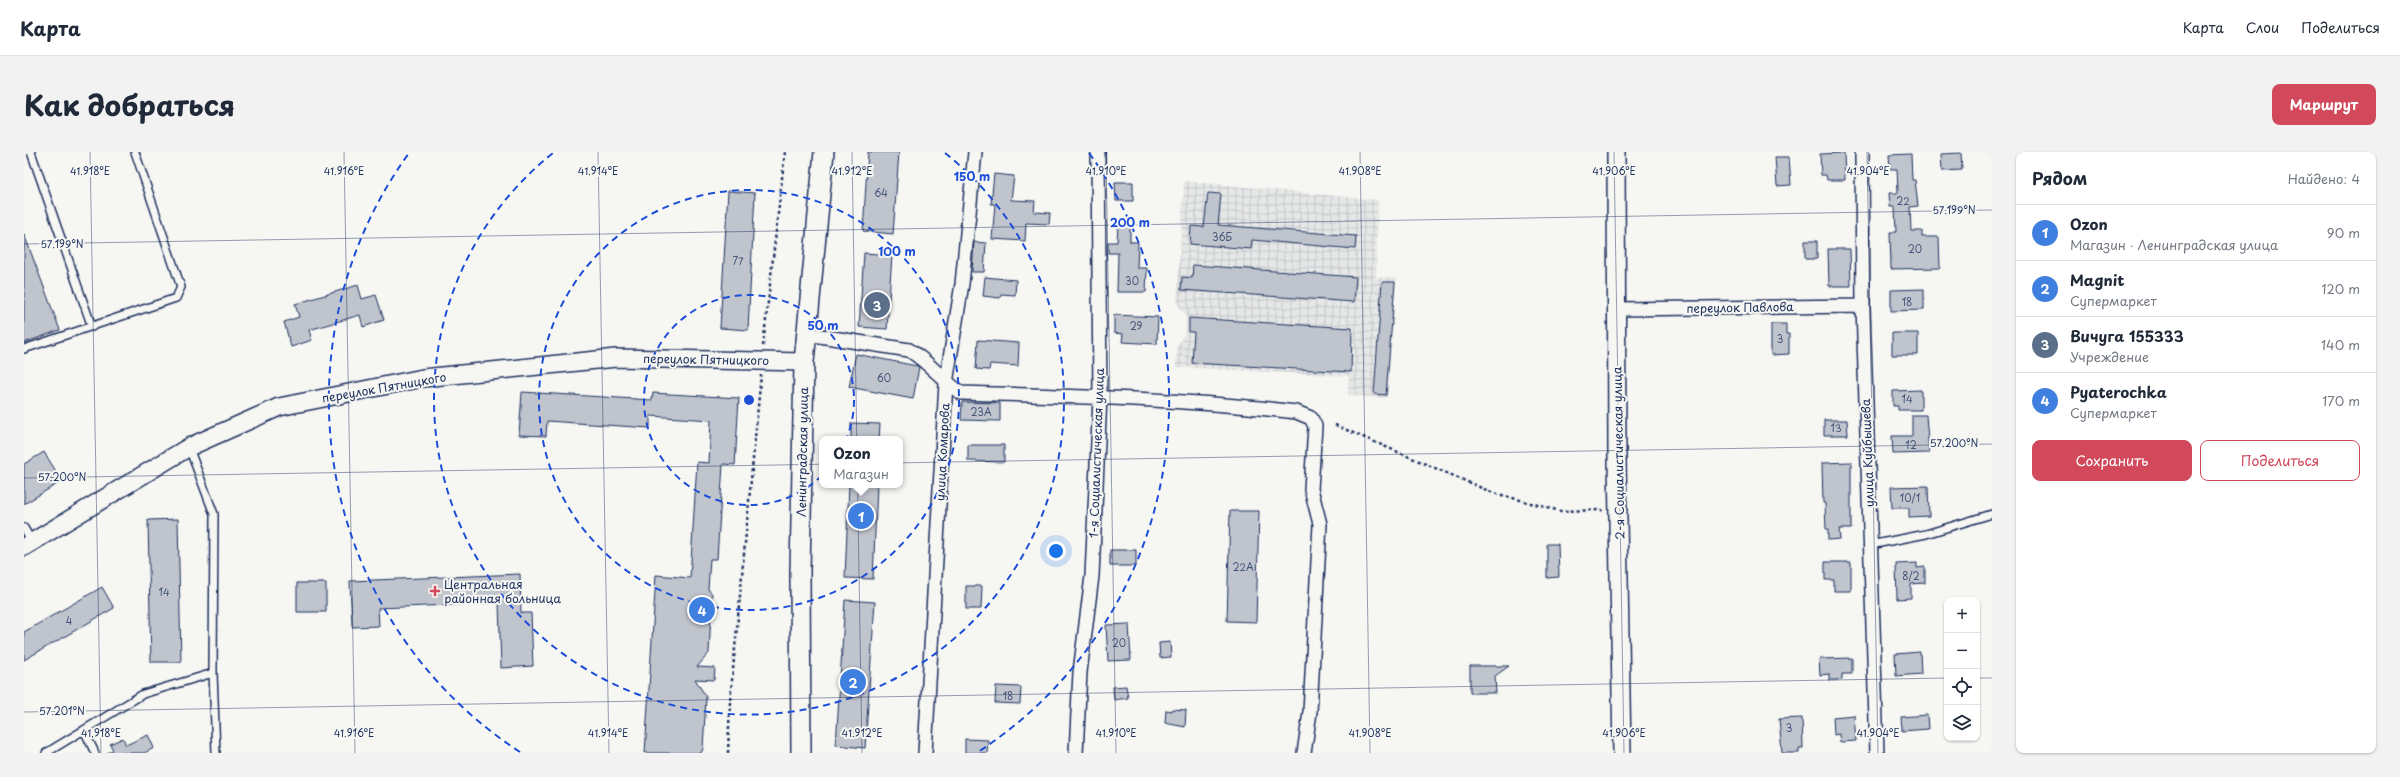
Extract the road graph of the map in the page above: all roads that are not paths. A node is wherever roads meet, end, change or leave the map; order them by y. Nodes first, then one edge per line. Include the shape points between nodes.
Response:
1 (31, 152) edge
2 (135, 152) edge
3 (824, 152) edge
4 (975, 152) edge
5 (1098, 152) edge
6 (1616, 152) edge
7 (1862, 152) edge
8 (1863, 306) junction
9 (1617, 309) junction
10 (92, 327) junction
11 (807, 334) junction
12 (24, 349) edge
13 (804, 362) junction
14 (946, 383) junction
15 (1100, 397) junction
16 (189, 447) junction
17 (1992, 514) edge
18 (27, 539) edge
19 (1870, 545) junction
20 (213, 673) junction
21 (84, 730) junction
22 (46, 753) edge
23 (95, 753) edge
24 (216, 753) edge
25 (801, 753) edge
26 (924, 753) edge
27 (1076, 753) edge
28 (1304, 753) edge
29 (1622, 753) edge
30 (1877, 753) edge

1 - 10 lane
2 - 10 lane via 182,287 176,298
3 - 11 main road, Ленинградская улица
4 - 14 street, улица Комарова via 962,284
5 - 15 street, 1-я Социалистическая улица
6 - 9 street, 2-я Социалистическая улица
7 - 8 street, улица Куйбышева
8 - 9 street, переулок Павлова
8 - 19 street, улица Куйбышева
9 - 29 street, 2-я Социалистическая улица
10 - 12 lane
11 - 13 main road, Ленинградская улица
11 - 14 street via 909,350 920,356
13 - 16 street, переулок Пятницкого via 616,358 423,378 279,406
13 - 25 main road, Ленинградская улица via 800,573
14 - 15 street via 961,393
14 - 26 street, улица Комарова
15 - 27 street, 1-я Социалистическая улица via 1092,576 1080,672
15 - 28 street via 1281,410 1311,418 1315,426 1311,489 1320,524 1310,712
16 - 18 street, переулок Пятницкого
16 - 20 lane via 214,514
17 - 19 lane via 1926,534
19 - 30 street, улица Куйбышева
20 - 21 lane via 142,694
20 - 24 lane
21 - 22 lane
21 - 23 lane

